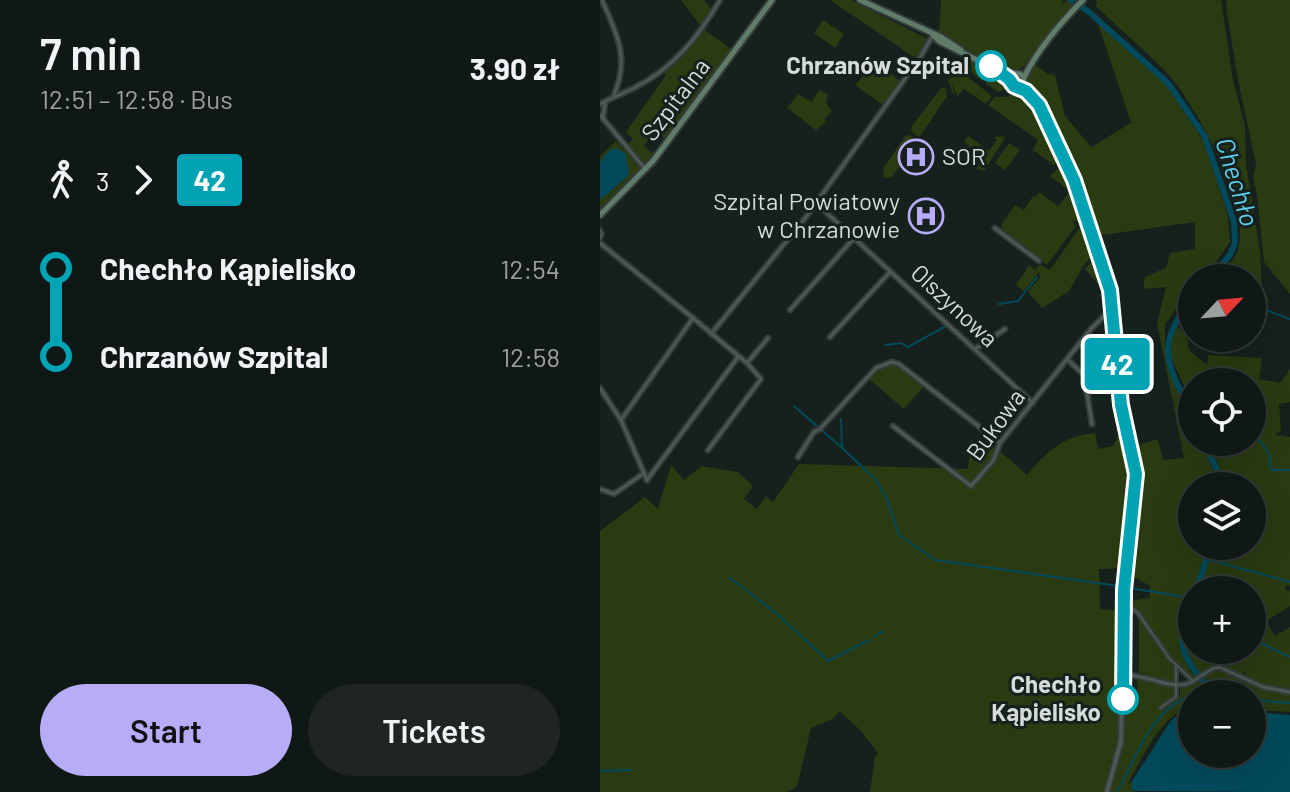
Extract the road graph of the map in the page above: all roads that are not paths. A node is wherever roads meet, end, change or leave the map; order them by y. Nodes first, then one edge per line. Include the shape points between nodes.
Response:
1 (602, 0) edge
2 (720, 0) edge
3 (772, 0) edge
4 (860, 0) edge
5 (1083, 0) edge
6 (933, 35) junction
7 (1019, 80) junction
8 (614, 95) junction
9 (601, 111) edge
10 (646, 170) junction
11 (816, 203) junction
12 (600, 215) edge
13 (995, 228) dead end
14 (600, 230) edge
15 (854, 238) junction
16 (600, 241) edge
17 (1039, 261) dead end
18 (890, 272) junction
19 (1112, 308) junction
20 (790, 310) dead end
21 (693, 318) junction
22 (1005, 329) dead end
23 (711, 334) junction
24 (830, 337) dead end
25 (768, 338) dead end
26 (974, 349) junction
27 (738, 357) junction
28 (1068, 360) junction
29 (747, 363) junction
30 (600, 388) edge
31 (1033, 403) junction
32 (621, 420) junction
33 (1092, 424) dead end
34 (893, 426) dead end
35 (1000, 443) junction
36 (708, 450) dead end
37 (798, 457) dead end
38 (644, 473) junction
39 (600, 489) edge
40 (1126, 608) dead end
41 (1135, 610) junction
42 (1135, 616) dead end
43 (1176, 665) junction
44 (1123, 675) junction
45 (1192, 680) edge
46 (1195, 680) edge
47 (1248, 680) edge
48 (1176, 685) junction
49 (1266, 688) edge
50 (1290, 692) edge
51 (1160, 708) dead end
52 (1107, 792) edge

1 - 8 street via 620,41 620,79
2 - 8 street via 689,47 641,83
3 - 10 main road, Szpitalna
4 - 6 main road
5 - 7 main road
6 - 7 main road
6 - 11 street
7 - 19 street via 1034,98 1066,162 1108,281
8 - 9 street
9 - 10 street
10 - 12 main road, Szpitalna
11 - 15 street, Olszynowa
11 - 23 street
13 - 17 street
14 - 16 street
15 - 18 street, Olszynowa
15 - 20 street
16 - 21 street
18 - 24 street
18 - 26 street, Olszynowa
19 - 28 street, Bukowa
19 - 44 street via 1121,405 1136,474 1124,590
21 - 23 street
21 - 32 street
22 - 26 street
23 - 27 street
25 - 29 street
26 - 31 street, Olszynowa
27 - 29 street
27 - 38 street via 647,480
28 - 31 street, Bukowa
28 - 33 street via 1084,375
29 - 36 street via 761,379
30 - 32 street
31 - 35 street, Bukowa
32 - 38 street
34 - 35 street, Bukowa via 971,486 993,461
35 - 37 street via 892,362 876,368 814,432
38 - 39 street via 614,494
40 - 41 street
41 - 42 street
41 - 43 street
43 - 45 street
43 - 48 street
44 - 48 street
44 - 52 street via 1121,741
46 - 47 street via 1212,668
48 - 51 street via 1176,697
49 - 50 street

